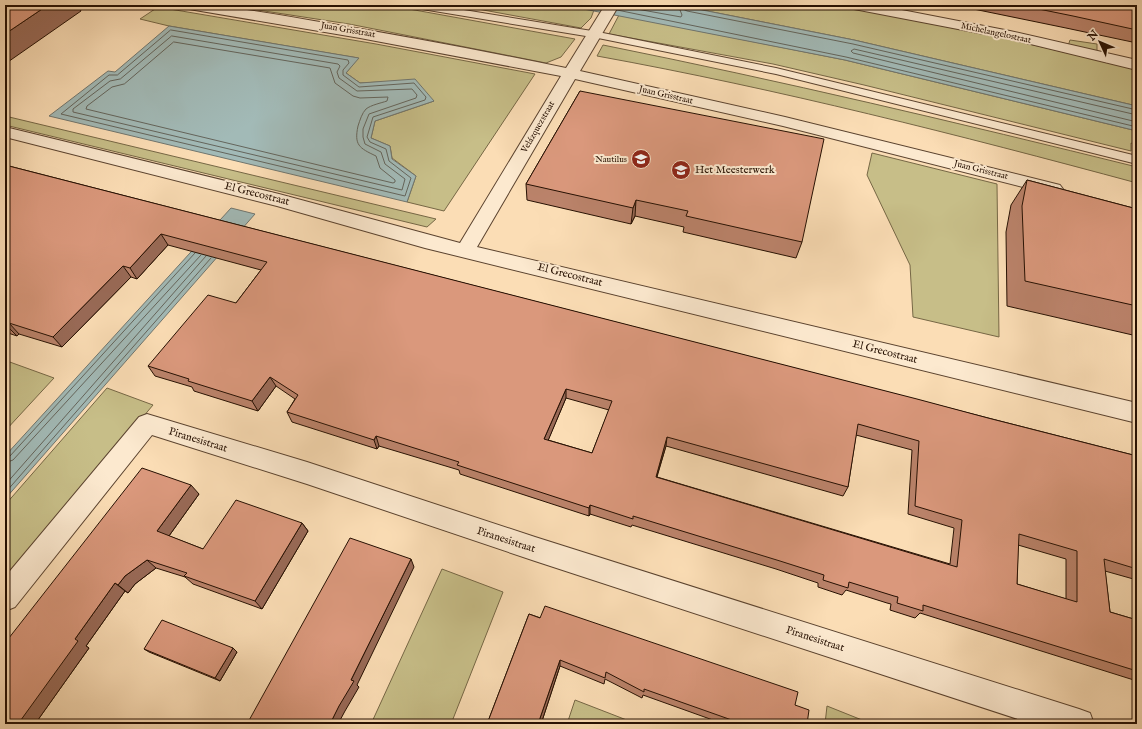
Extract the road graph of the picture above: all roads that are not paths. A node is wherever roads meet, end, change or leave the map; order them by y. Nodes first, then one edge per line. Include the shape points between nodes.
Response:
1 (189, 5) edge
2 (416, 5) edge
3 (612, 5) edge
4 (854, 5) edge
5 (597, 30) junction
6 (1137, 65) edge
7 (570, 73) junction
8 (5, 132) edge
9 (1137, 160) edge
10 (1070, 193) edge
11 (466, 249) junction
12 (1137, 413) edge
13 (5, 598) edge
14 (1079, 724) edge

1 - 7 street, Juan Grisstraat via 334,27
2 - 5 lane
3 - 5 street, Velázquezstraat
4 - 6 street, Michelangelostraat via 1010,35
5 - 7 street, Velázquezstraat
5 - 9 lane via 776,71
7 - 10 street, Juan Grisstraat via 813,128
7 - 11 street, Velázquezstraat
8 - 11 street, El Grecostraat via 266,196 425,241
11 - 12 street, El Grecostraat
13 - 14 street, Piranesistraat via 147,424

